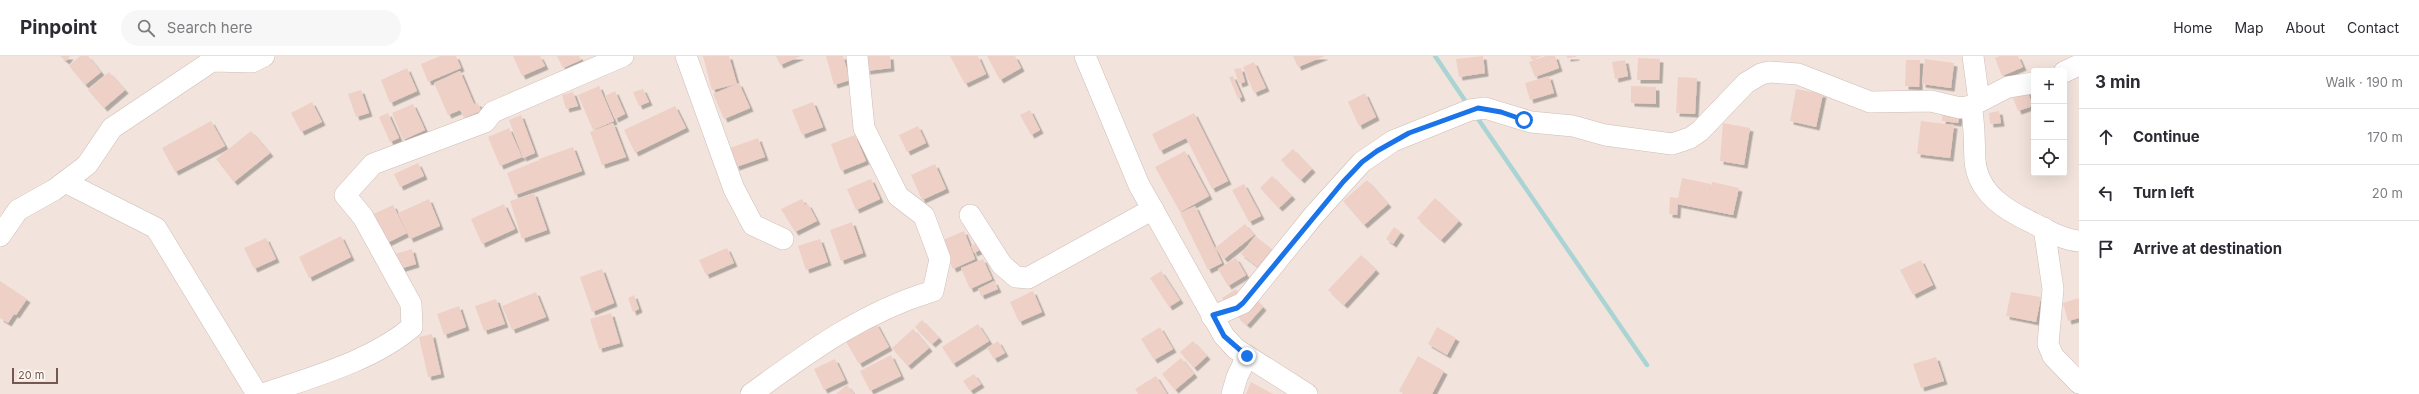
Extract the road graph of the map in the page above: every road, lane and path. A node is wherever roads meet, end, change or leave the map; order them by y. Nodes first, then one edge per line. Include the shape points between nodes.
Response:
1 (264, 56) edge
2 (623, 56) edge
3 (686, 56) edge
4 (857, 56) edge
5 (1085, 56) edge
6 (1973, 56) edge
7 (2079, 65) edge
8 (2067, 71) edge
9 (2031, 83) edge
10 (1975, 104) junction
11 (65, 182) junction
12 (1153, 209) junction
13 (970, 215) dead end
14 (2044, 228) junction
15 (0, 236) edge
16 (783, 239) dead end
17 (2079, 241) edge
18 (1212, 317) junction
19 (1247, 356) junction
20 (2079, 383) edge
21 (265, 393) edge
22 (751, 394) edge
23 (1232, 394) edge
24 (1307, 394) edge

1 - 11 street via 252,62 212,61 112,128 87,165
2 - 21 street via 493,112 485,122 373,164 345,195 363,217 411,304 412,327 398,339 371,354
3 - 16 street via 734,189 753,224
4 - 22 street via 864,128 898,196 924,216 940,259 933,291 899,301 829,338
5 - 12 street via 1139,185
6 - 10 street
7 - 8 street
9 - 10 street via 2008,87
10 - 14 street via 1975,163 1984,187 1991,197 2012,214
10 - 18 street via 1960,108 1931,101 1870,102 1798,74 1761,74 1746,83 1700,131 1690,138 1672,144 1605,135 1573,126 1531,122 1485,108 1470,110 1393,141 1362,162 1314,215 1243,303
11 - 15 street via 18,210
11 - 21 street via 156,228
12 - 13 street via 1028,278 1016,277 1002,265
12 - 18 street
14 - 17 street via 2073,241
14 - 20 street via 2053,289 2048,344 2053,356
18 - 19 street via 1224,336
19 - 23 street
19 - 24 street

